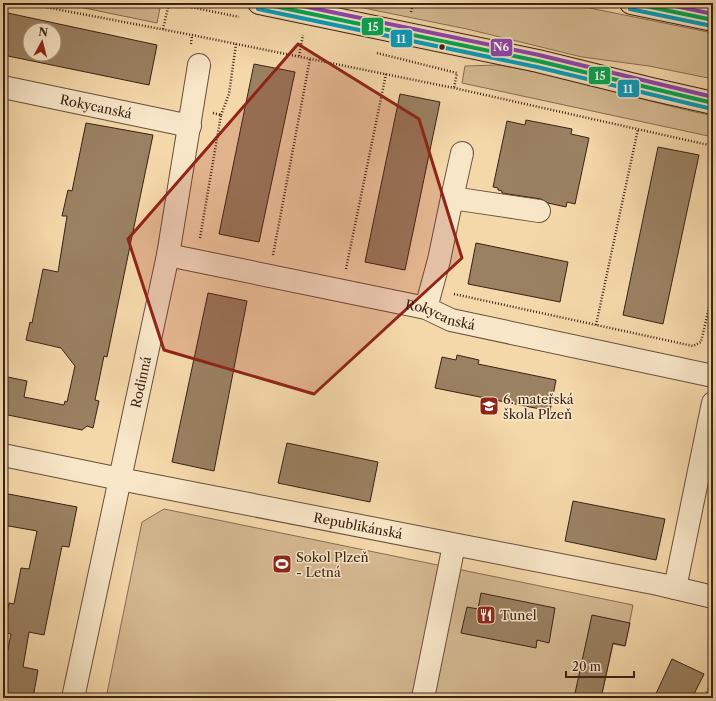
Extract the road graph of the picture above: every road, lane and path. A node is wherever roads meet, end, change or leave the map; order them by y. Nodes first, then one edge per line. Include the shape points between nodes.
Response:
1 (24, 3) edge
2 (170, 3) edge
3 (259, 3) edge
4 (631, 3) edge
5 (239, 17) dead end
6 (713, 20) edge
7 (163, 29) junction
8 (303, 34) dead end
9 (236, 44) junction
10 (299, 56) junction
11 (310, 59) junction
12 (199, 66) dead end
13 (438, 68) dead end
14 (386, 74) junction
15 (3, 87) edge
16 (454, 88) junction
17 (713, 103) edge
18 (221, 115) dead end
19 (190, 126) junction
20 (638, 129) junction
21 (713, 146) edge
22 (462, 153) dead end
23 (452, 198) junction
24 (539, 212) dead end
25 (168, 255) junction
26 (272, 261) dead end
27 (344, 276) dead end
28 (713, 290) edge
29 (428, 299) junction
30 (596, 325) junction
31 (713, 376) edge
32 (713, 403) edge
33 (3, 455) edge
34 (120, 479) junction
35 (454, 545) junction
36 (675, 588) junction
37 (713, 597) edge
38 (713, 679) edge
39 (73, 698) edge
40 (423, 698) edge
41 (704, 698) edge

1 - 7 path
2 - 5 path
2 - 7 path
3 - 17 main road via 538,60
4 - 6 main road
7 - 9 path
8 - 10 path
9 - 10 path
9 - 18 path via 229,94
10 - 11 path
11 - 14 path
11 - 26 path
12 - 19 street, Rodinná
13 - 16 path via 457,73
14 - 16 path
14 - 27 path
15 - 19 street, Rokycanská
16 - 20 path
19 - 25 street, Rodinná
20 - 21 path
20 - 30 path
22 - 23 street
23 - 24 street
23 - 29 street
25 - 29 street, Rokycanská
25 - 34 street, Rodinná
28 - 30 path via 701,342 692,346
29 - 30 path
29 - 31 street, Rokycanská via 451,320
32 - 36 street
33 - 34 street, Republikánská
34 - 35 street, Republikánská
34 - 39 street, Rodinná
35 - 36 street, Republikánská
35 - 40 street
36 - 37 street, Republikánská
38 - 41 path

